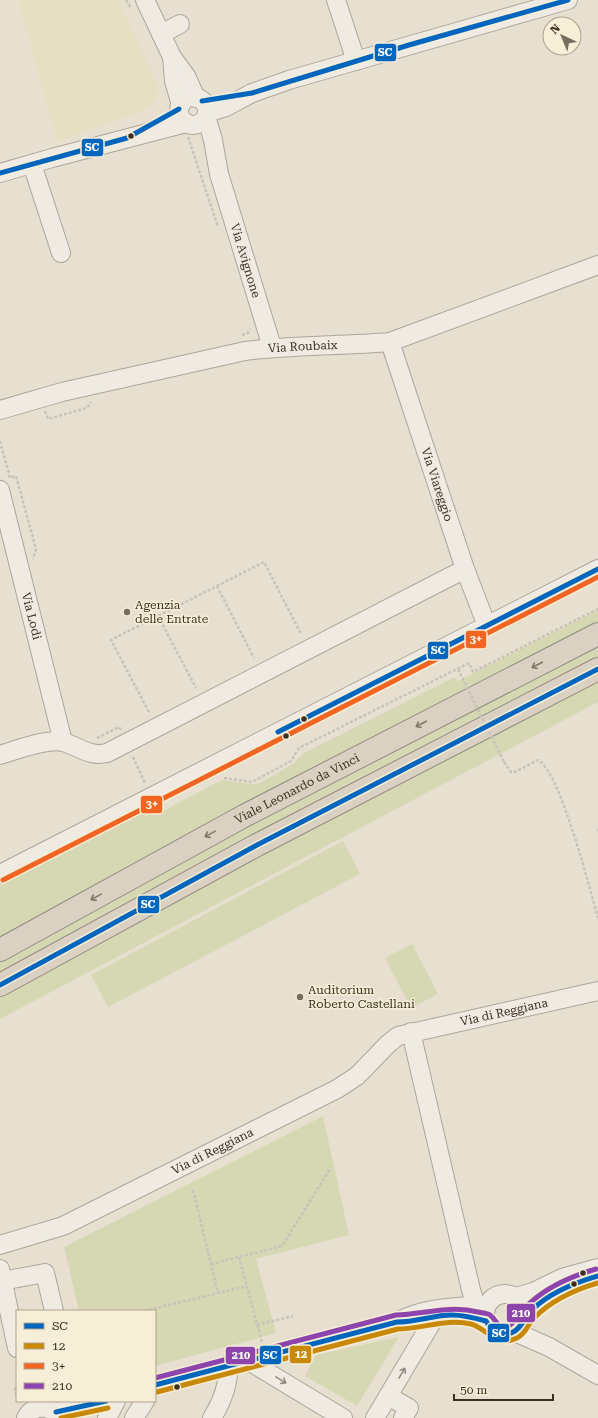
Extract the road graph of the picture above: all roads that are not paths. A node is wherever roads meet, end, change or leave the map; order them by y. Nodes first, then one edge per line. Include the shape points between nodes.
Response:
1 (336, 0) edge
2 (568, 0) edge
3 (139, 6) edge
4 (180, 24) dead end
5 (161, 34) junction
6 (356, 61) junction
7 (194, 111) junction
8 (127, 138) junction
9 (32, 164) junction
10 (0, 174) edge
11 (61, 253) dead end
12 (598, 265) edge
13 (390, 342) junction
14 (272, 347) junction
15 (0, 410) edge
16 (0, 490) edge
17 (465, 569) junction
18 (598, 569) edge
19 (487, 626) junction
20 (598, 634) edge
21 (598, 669) edge
22 (63, 742) junction
23 (0, 754) edge
24 (0, 874) edge
25 (0, 950) edge
26 (0, 985) edge
27 (598, 991) edge
28 (410, 1032) junction
29 (0, 1245) edge
30 (598, 1268) edge
31 (1, 1275) edge
32 (598, 1276) edge
33 (516, 1297) junction
34 (483, 1303) junction
35 (54, 1310) edge
36 (433, 1313) junction
37 (521, 1323) junction
38 (16, 1343) edge
39 (247, 1360) junction
40 (229, 1364) junction
41 (598, 1375) edge
42 (156, 1385) edge
43 (388, 1396) junction
44 (103, 1402) edge
45 (110, 1402) edge
46 (115, 1402) edge
47 (129, 1402) edge
48 (144, 1402) edge
49 (50, 1410) edge
50 (26, 1411) edge
51 (82, 1418) edge
52 (107, 1418) edge
53 (121, 1418) edge
54 (134, 1418) edge
55 (212, 1418) edge
56 (343, 1418) edge
57 (375, 1418) edge
58 (403, 1418) edge

1 - 6 street
2 - 6 street
3 - 5 street
4 - 5 street
5 - 7 street, Via Avignone via 172,56 174,81
6 - 7 street
7 - 8 street
7 - 8 street via 165,130
7 - 14 street, Via Avignone via 202,143 219,174
8 - 9 street
9 - 10 street
9 - 11 street
12 - 13 street, Via Roubaix
13 - 14 street, Via Roubaix
13 - 17 street, Via Viareggio
14 - 15 street, Via Roubaix via 62,392
16 - 22 street, Via Lodi
17 - 19 street, Via Viareggio
17 - 22 street via 107,753 96,755
18 - 19 street
19 - 24 street
20 -> 25 highway, Viale Leonardo da Vinci via 244,816
21 - 26 highway via 257,845
22 - 23 street via 51,742
27 - 28 street, Via di Reggiana
28 - 29 street, Via di Reggiana via 393,1040 362,1071 337,1089 63,1226
28 - 34 street
30 - 33 street via 562,1278
31 - 35 street via 46,1273
31 - 38 street
32 - 37 street via 562,1287
33 - 34 street via 506,1294
33 - 37 street via 524,1307
34 - 36 street
34 - 36 street via 458,1315
34 - 37 street via 491,1329 499,1334 506,1334
36 - 39 street
43 -> 36 street
37 - 41 street via 548,1347
39 - 40 street
39 -> 56 street
40 - 42 street
40 - 55 street via 223,1400
43 - 57 street
43 - 58 street via 409,1408
44 - 49 street via 83,1408
45 - 51 street
46 - 52 street
47 - 53 street
48 - 54 street
49 - 50 street

